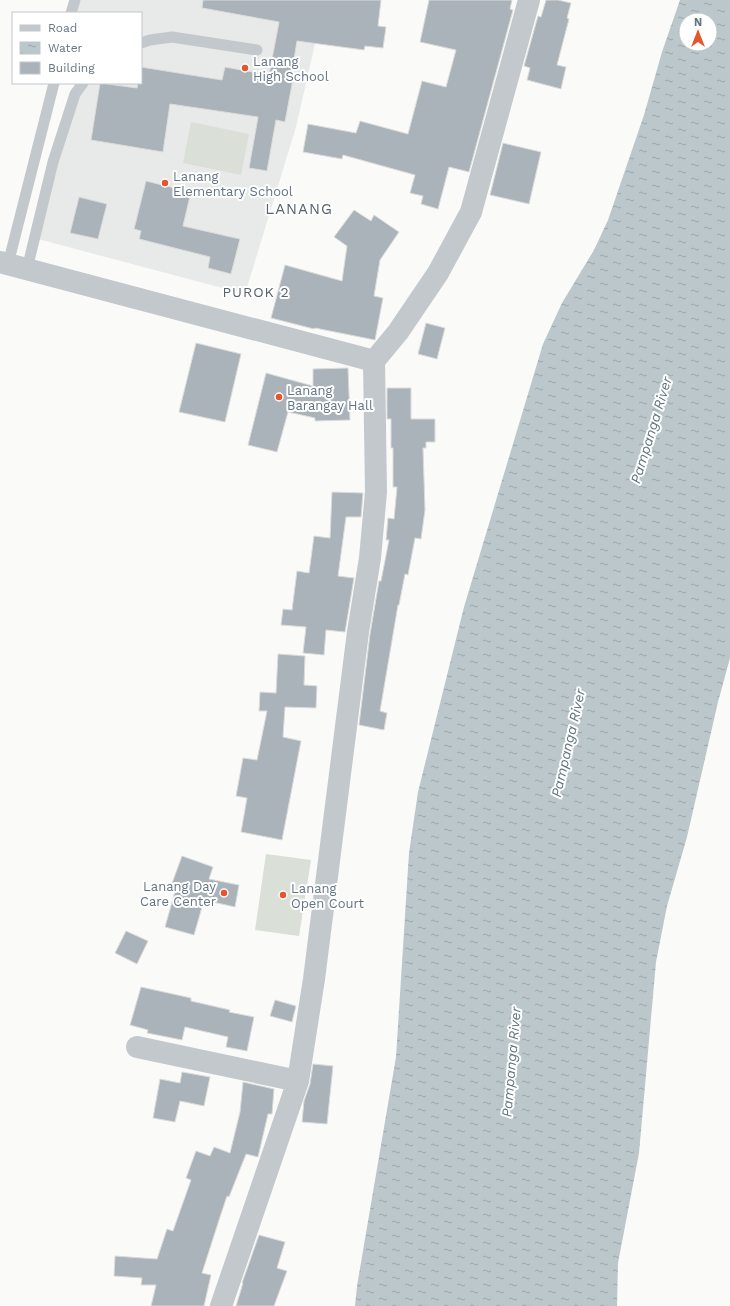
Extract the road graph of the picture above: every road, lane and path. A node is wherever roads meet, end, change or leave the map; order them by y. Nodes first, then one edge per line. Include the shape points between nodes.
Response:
1 (75, 0) edge
2 (529, 0) edge
3 (72, 12) edge
4 (142, 44) edge
5 (257, 50) dead end
6 (54, 84) edge
7 (82, 84) edge
8 (12, 265) edge
9 (374, 361) junction
10 (137, 1047) dead end
11 (298, 1081) junction
12 (221, 1306) edge

1 - 3 lane
2 - 9 street via 471,212 438,273 398,332
4 - 5 lane via 172,37
6 - 8 lane
7 - 8 lane via 75,94 53,162
8 - 9 street
9 - 11 street via 376,492 370,558
10 - 11 street
11 - 12 street

